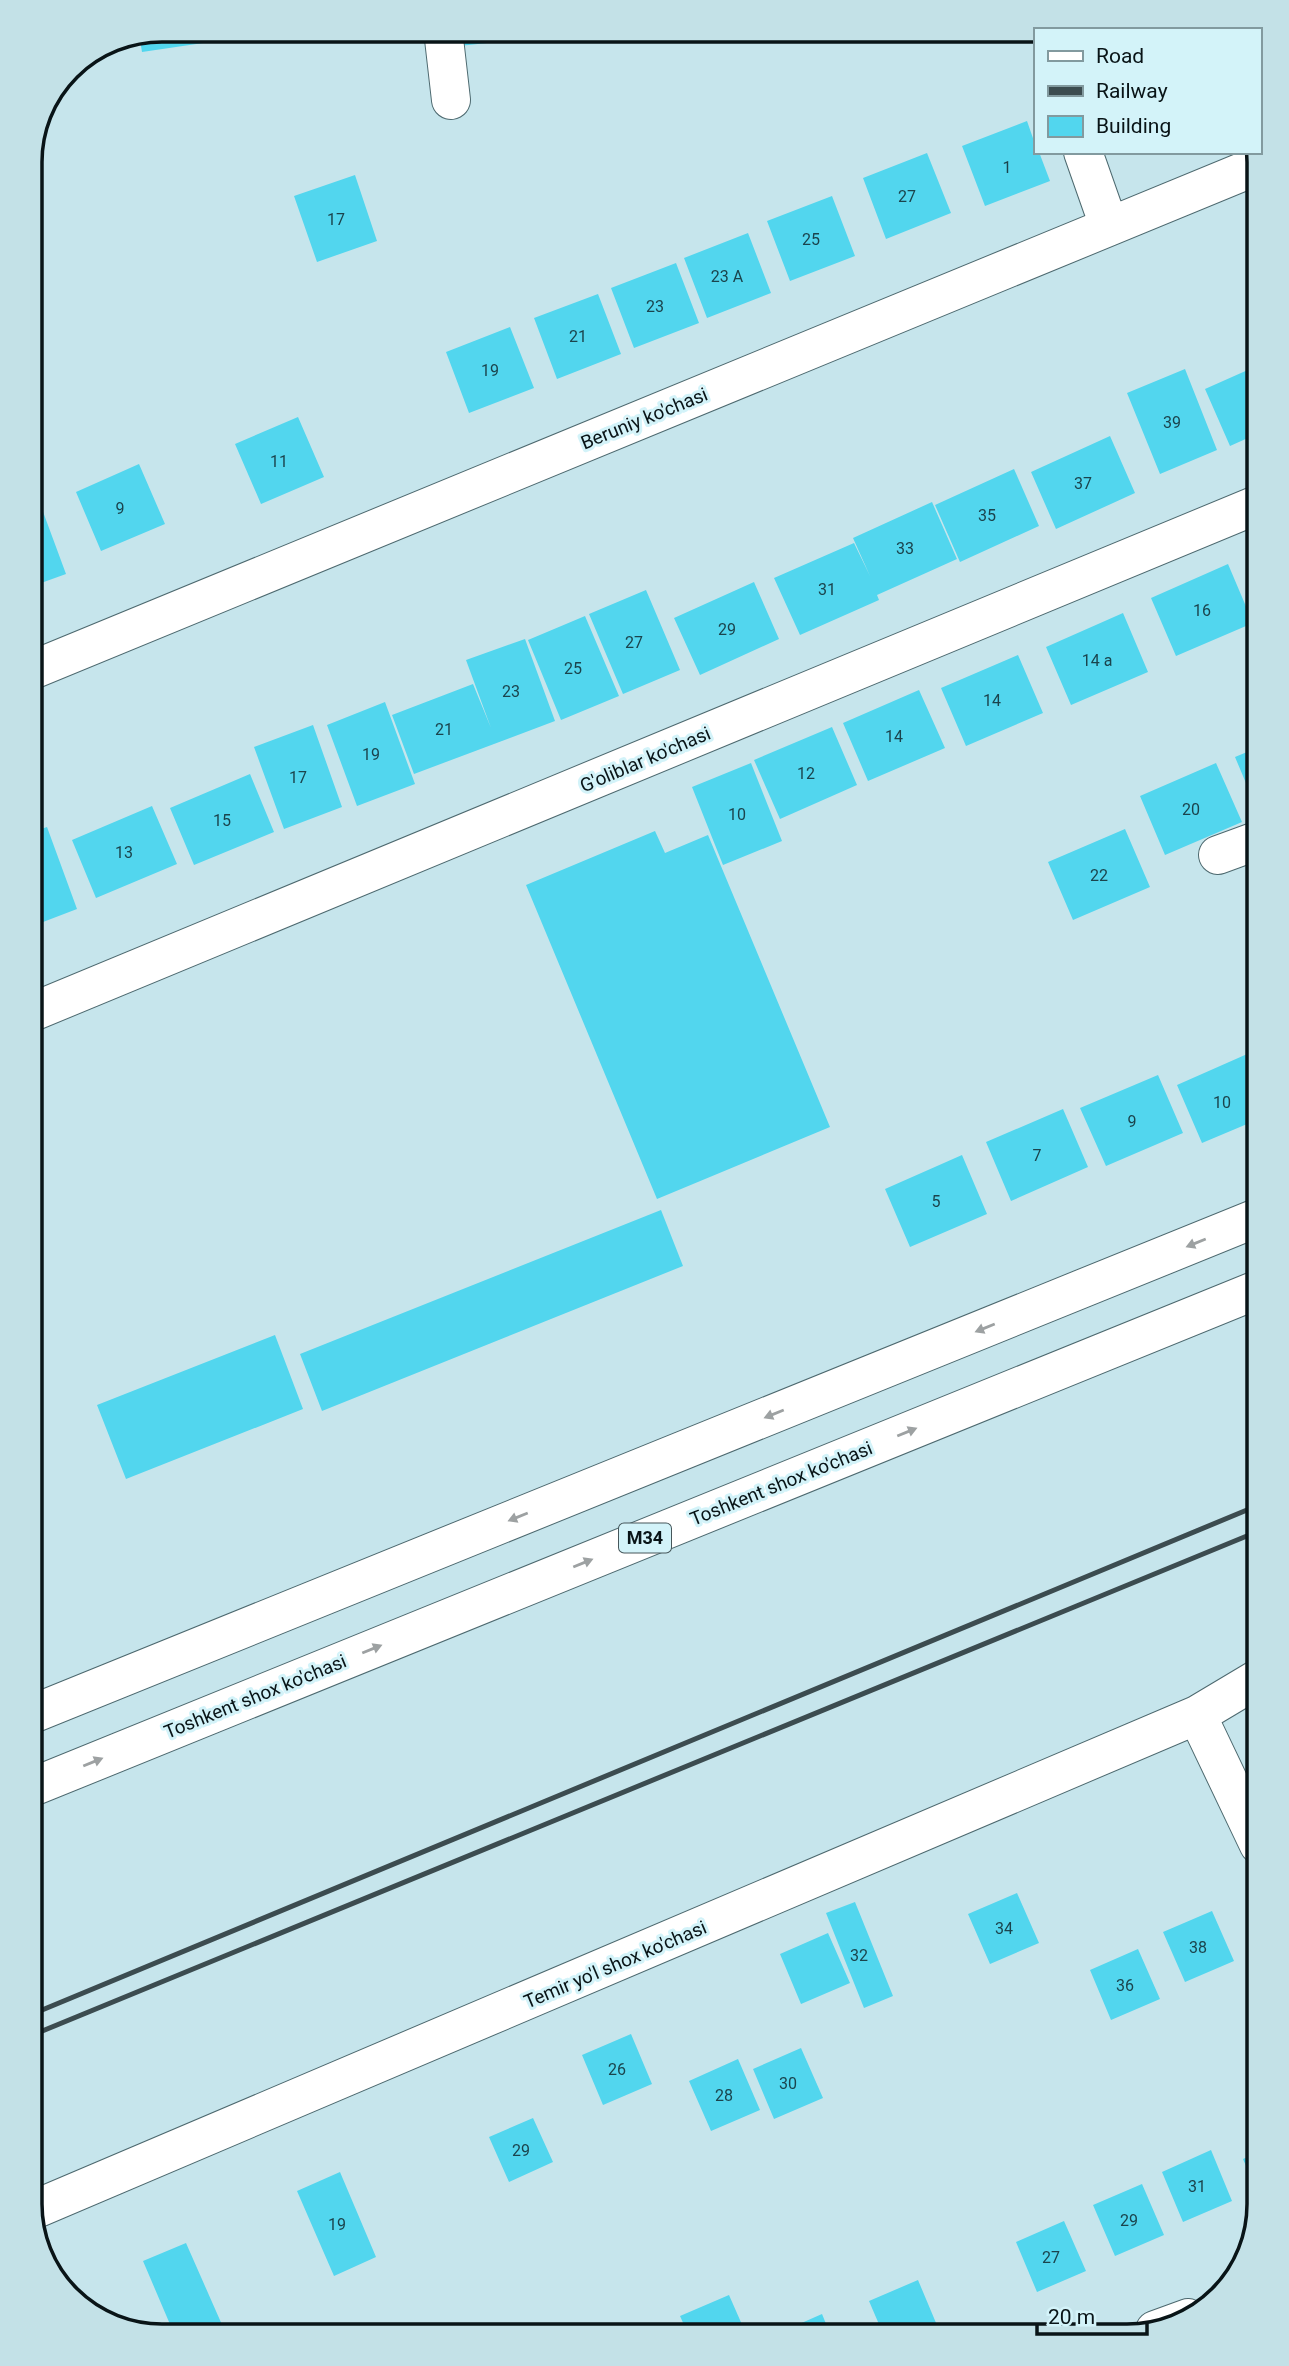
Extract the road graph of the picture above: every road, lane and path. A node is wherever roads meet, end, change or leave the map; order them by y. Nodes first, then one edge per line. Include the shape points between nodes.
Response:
1 (444, 42) edge
2 (451, 100) dead end
3 (1084, 154) edge
4 (1247, 170) edge
5 (1109, 226) junction
6 (1247, 509) edge
7 (42, 666) edge
8 (1247, 844) edge
9 (1218, 855) dead end
10 (42, 1008) edge
11 (1247, 1222) edge
12 (1247, 1294) edge
13 (1247, 1685) edge
14 (42, 1710) edge
15 (1197, 1716) junction
16 (42, 1783) edge
17 (1247, 1820) edge
18 (42, 2206) edge

1 - 2 main road
3 - 5 main road
4 - 5 main road, Beruniy ko'chasi
5 - 7 main road, Beruniy ko'chasi
6 - 10 main road, G'oliblar ko'chasi
8 - 9 main road
11 -> 14 main road
16 -> 12 main road, Toshkent shox ko'chasi / M34
13 - 15 main road, Temir yo'l shox ko'chasi
15 - 17 main road
15 - 18 main road, Temir yo'l shox ko'chasi

